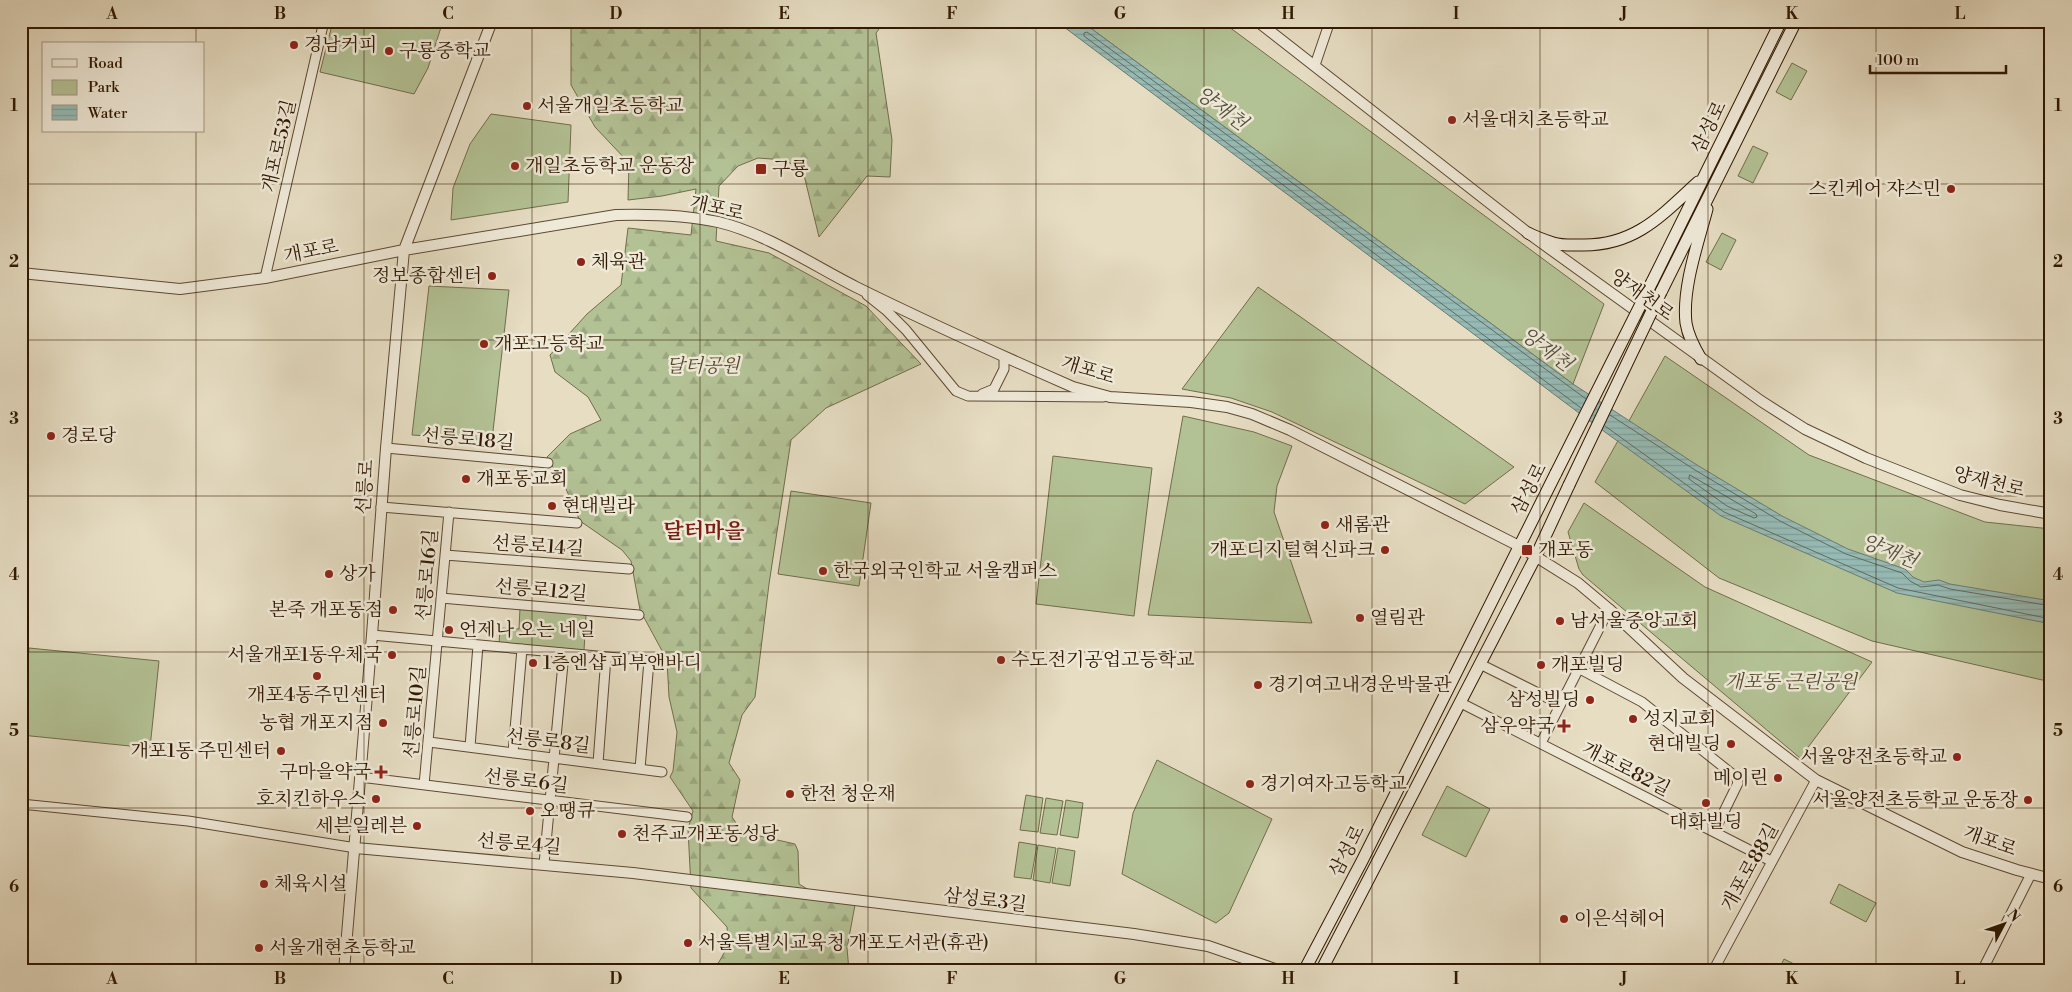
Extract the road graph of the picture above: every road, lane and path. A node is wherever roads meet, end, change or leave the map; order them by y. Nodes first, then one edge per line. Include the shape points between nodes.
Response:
1 (324, 21) edge
2 (492, 21) edge
3 (1257, 21) edge
4 (1330, 21) edge
5 (1781, 21) edge
6 (1796, 21) edge
7 (1315, 65) junction
8 (1703, 178) junction
9 (1714, 185) junction
10 (1528, 233) junction
11 (404, 250) junction
12 (21, 274) edge
13 (265, 278) junction
14 (857, 287) junction
15 (1004, 357) junction
16 (1701, 358) junction
17 (977, 396) junction
18 (1110, 397) junction
19 (386, 448) junction
20 (548, 463) dead end
21 (381, 507) junction
22 (449, 512) junction
23 (2051, 514) edge
24 (577, 523) dead end
25 (1520, 546) junction
26 (445, 555) junction
27 (1536, 556) junction
28 (629, 569) dead end
29 (441, 598) junction
30 (1609, 609) junction
31 (638, 615) dead end
32 (372, 636) junction
33 (437, 641) junction
34 (478, 645) junction
35 (522, 649) junction
36 (564, 653) junction
37 (606, 657) junction
38 (649, 661) junction
39 (662, 662) dead end
40 (1480, 664) junction
41 (1578, 668) junction
42 (1460, 703) junction
43 (1560, 704) junction
44 (429, 742) junction
45 (1541, 743) junction
46 (470, 747) junction
47 (513, 753) junction
48 (554, 758) junction
49 (598, 763) junction
50 (640, 769) junction
51 (662, 772) dead end
52 (360, 777) junction
53 (1816, 780) junction
54 (424, 785) junction
55 (550, 800) junction
56 (21, 804) edge
57 (687, 817) dead end
58 (1714, 832) junction
59 (356, 848) junction
60 (1771, 861) junction
61 (544, 864) junction
62 (2031, 874) junction
63 (2051, 879) edge
64 (680, 880) joint
65 (344, 971) edge
66 (1281, 971) edge
67 (1304, 971) edge
68 (1321, 971) edge
69 (1713, 971) edge
70 (1982, 971) edge

1 - 13 street, 개포로53길
2 - 11 street, 선릉로
3 - 7 street, 양재천로
4 - 7 street
5 - 8 main road, 삼성로
6 - 9 main road, 삼성로
7 - 10 street, 양재천로
8 - 10 main road via 1666,211 1620,241 1600,245 1555,244
8 - 25 main road, 삼성로, bridge
9 - 16 main road via 1685,310 1690,339
9 - 27 main road, 삼성로, bridge
10 - 16 street, 양재천로
11 - 13 street, 개포로
11 - 14 street, 개포로 via 616,215 677,216 719,222 742,230
11 - 19 street, 선릉로
12 - 13 street, 개포로 via 180,289
14 - 15 street, 개포로
14 - 17 street via 906,330 956,391
15 - 17 street via 1004,369 994,389
15 - 18 street, 개포로 via 1073,387
16 - 23 street, 양재천로 via 1805,429 1866,458 1960,495
17 - 18 street
18 - 25 street, 개포로 via 1191,402 1252,414
19 - 20 street, 선릉로18길
19 - 21 street, 선릉로
21 - 22 street, 선릉로16길
21 - 32 street, 선릉로
22 - 24 street, 선릉로16길
22 - 26 street, 선릉로16길
25 - 27 street, 개포로
25 - 67 main road, 삼성로
26 - 28 street, 선릉로14길
26 - 29 street, 선릉로16길
27 - 30 street, 개포로 via 1578,583
27 - 40 main road, 삼성로
29 - 31 street, 선릉로12길
29 - 33 street, 선릉로16길
30 - 41 street
30 - 53 street, 개포로 via 1683,678
32 - 33 street, 선릉로10길
32 - 52 street, 선릉로
33 - 34 street, 선릉로10길
33 - 44 street, 선릉로10길
34 - 35 street, 선릉로10길
34 - 46 street
35 - 36 street, 선릉로10길
35 - 47 street
36 - 37 street, 선릉로10길
36 - 48 street
37 - 38 street, 선릉로10길
37 - 49 street
38 - 39 street, 선릉로10길
38 - 50 street
40 - 42 main road, 삼성로
40 - 43 street
41 - 43 street
41 - 58 street via 1642,702 1736,776 1738,783
42 - 45 street, 개포로82길
42 - 68 main road, 삼성로
43 - 45 street
44 - 46 street, 선릉로8길
44 - 54 street, 선릉로10길
45 - 58 street, 개포로82길
46 - 47 street, 선릉로8길
47 - 48 street, 선릉로8길
48 - 49 street, 선릉로8길
48 - 55 street
49 - 50 street, 선릉로8길
50 - 51 street, 선릉로8길
52 - 54 street, 선릉로6길
52 - 59 street, 선릉로
53 - 60 street, 개포로88길
53 - 62 street, 개포로 via 1962,852
54 - 55 street, 선릉로6길
55 - 57 street, 선릉로6길
55 - 61 street
56 - 59 street via 188,821
58 - 60 street, 개포로82길
59 - 61 street, 선릉로4길
59 - 65 street, 선릉로
60 - 69 street, 개포로88길
61 - 64 street, 선릉로4길
62 - 63 street, 개포로
62 - 70 street
64 - 66 street, 삼성로3길 via 1151,937 1208,946

